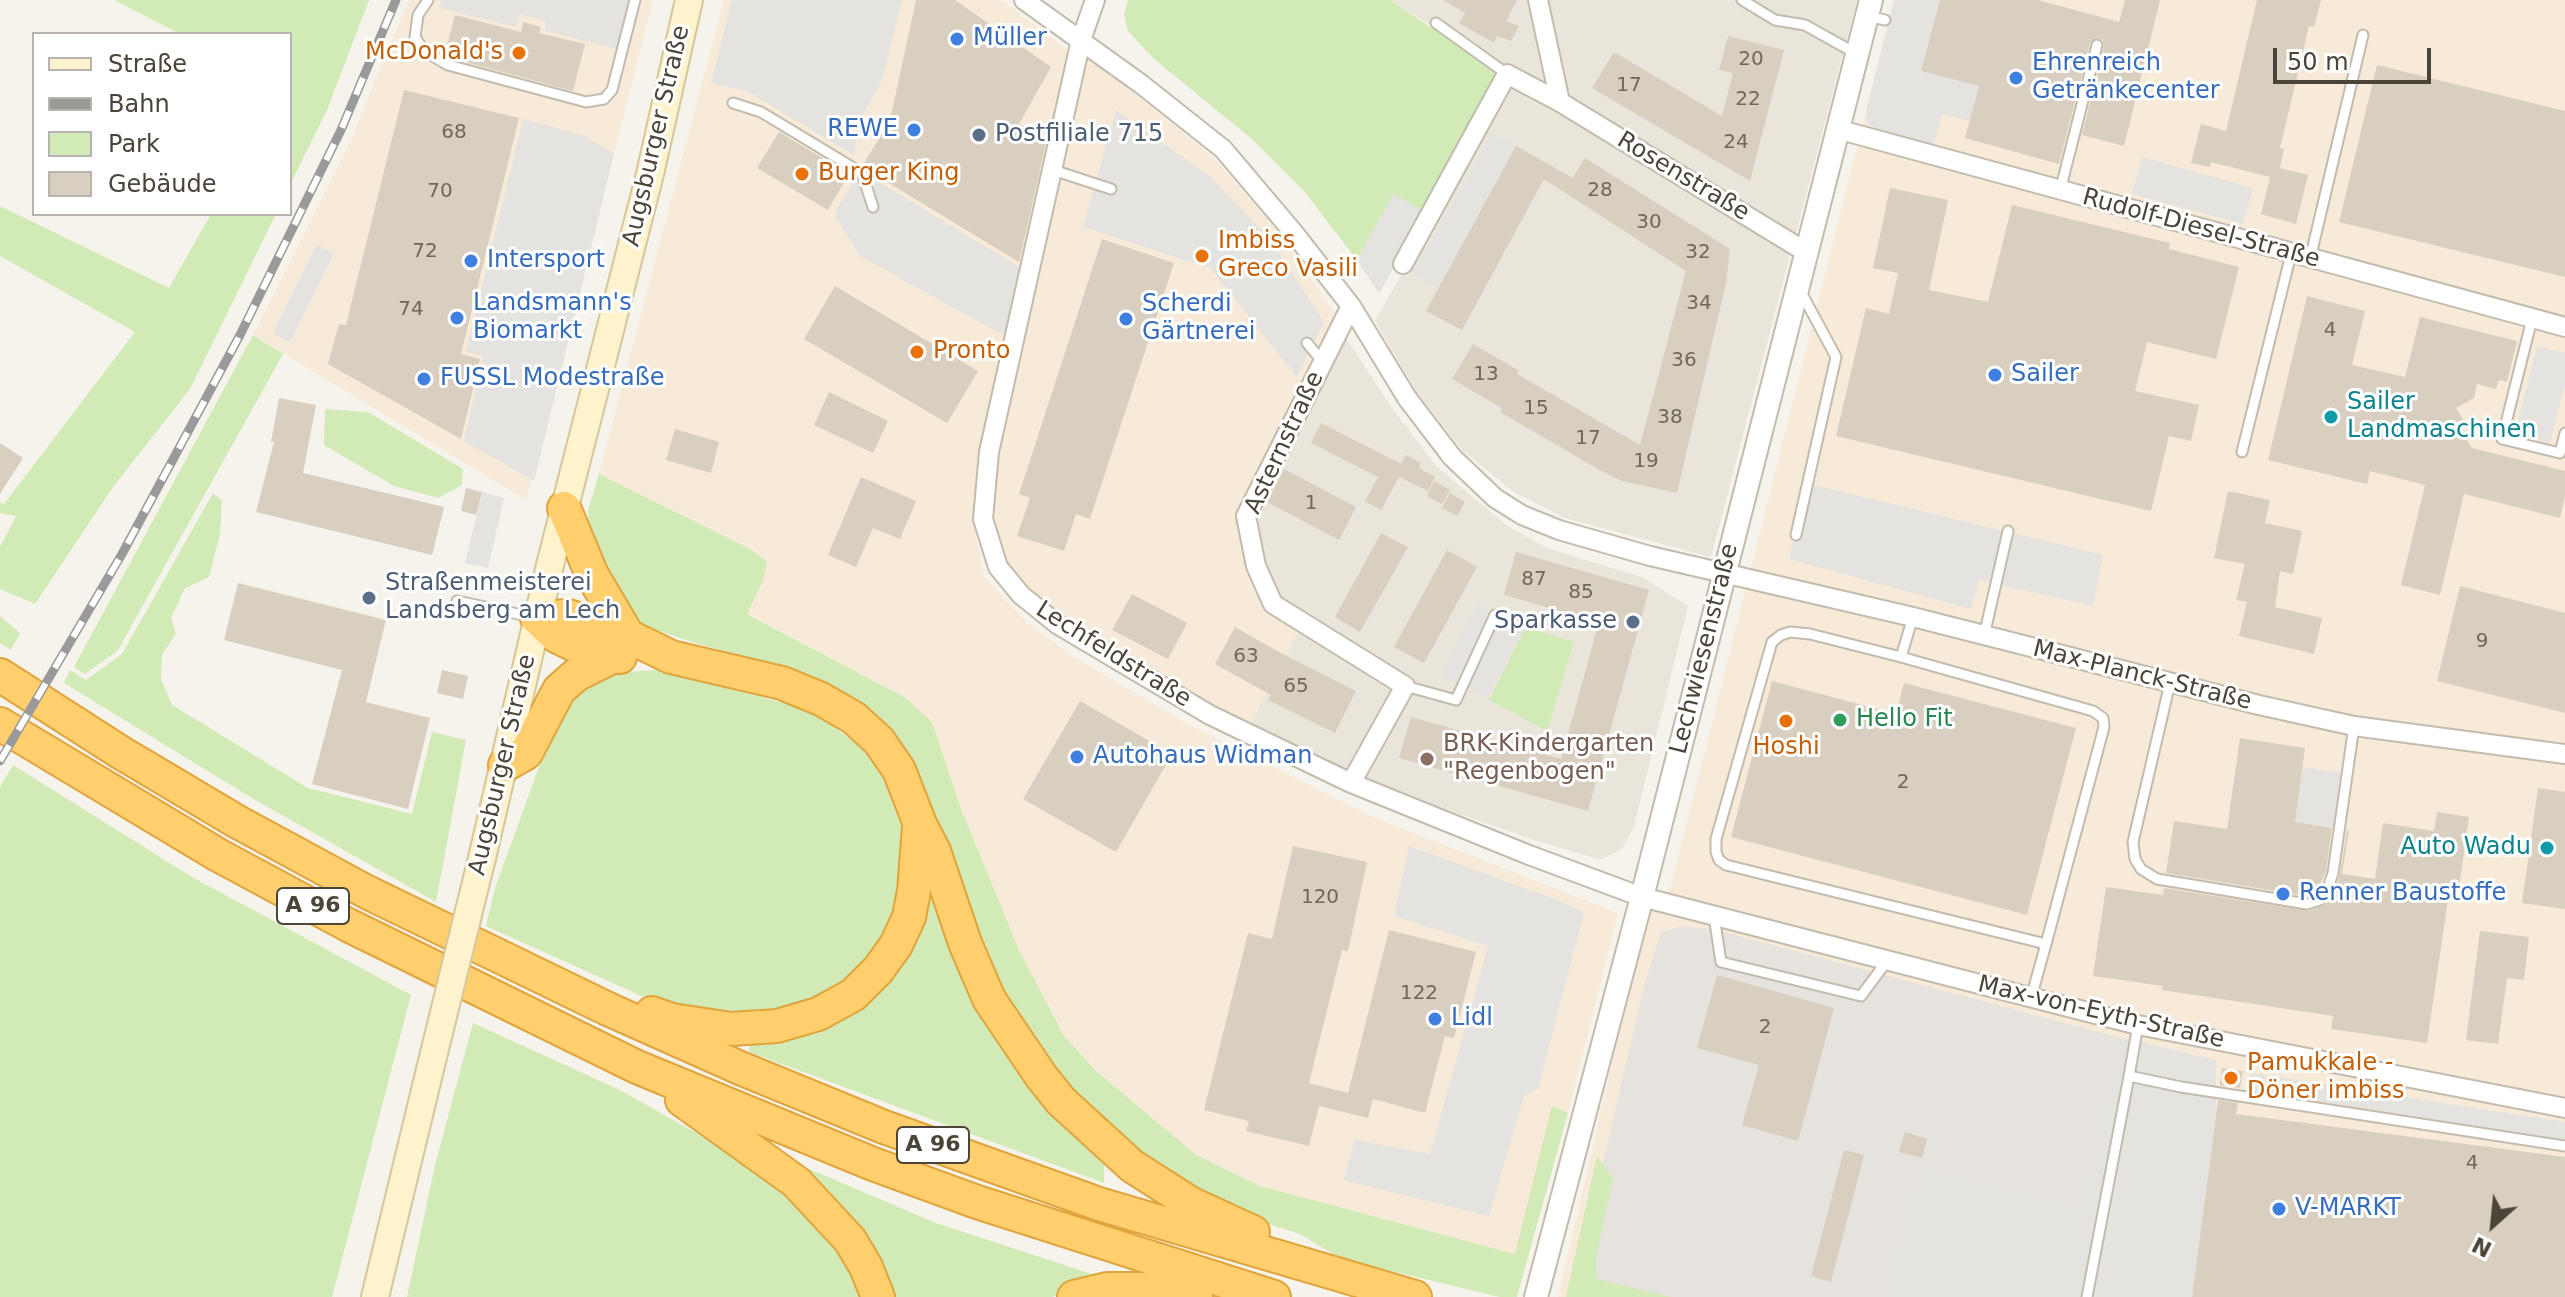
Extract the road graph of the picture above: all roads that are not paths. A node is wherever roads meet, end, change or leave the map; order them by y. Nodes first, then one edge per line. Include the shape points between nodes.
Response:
1 (428, 0) edge
2 (635, 0) edge
3 (689, 0) edge
4 (1024, 0) edge
5 (1095, 0) edge
6 (1538, 0) edge
7 (1742, 0) edge
8 (1874, 12) edge
9 (1436, 23) dead end
10 (2363, 35) dead end
11 (1081, 40) junction
12 (2097, 45) dead end
13 (1857, 54) junction
14 (1507, 74) junction
15 (1560, 102) junction
16 (733, 103) dead end
17 (1837, 129) junction
18 (1053, 170) junction
19 (1111, 189) dead end
20 (2060, 191) junction
21 (873, 207) dead end
22 (1806, 252) junction
23 (2291, 254) junction
24 (2310, 259) junction
25 (1403, 264) dead end
26 (1798, 285) junction
27 (1351, 306) junction
28 (2532, 319) junction
29 (2565, 327) edge
30 (1307, 343) dead end
31 (1323, 362) junction
32 (2565, 433) edge
33 (2242, 452) dead end
34 (564, 508) junction
35 (2008, 531) dead end
36 (1796, 535) dead end
37 (1724, 574) junction
38 (457, 601) dead end
39 (1495, 615) dead end
40 (1913, 617) junction
41 (537, 618) junction
42 (1984, 636) junction
43 (620, 646) junction
44 (1901, 657) junction
45 (0, 675) edge
46 (2170, 683) junction
47 (1405, 686) junction
48 (0, 724) edge
49 (2354, 726) junction
50 (2565, 754) edge
51 (505, 765) junction
52 (1351, 783) junction
53 (920, 824) junction
54 (1642, 897) junction
55 (1714, 916) junction
56 (2046, 944) junction
57 (1887, 961) junction
58 (532, 974) junction
59 (2031, 998) junction
60 (2138, 1025) junction
61 (637, 1067) junction
62 (2129, 1076) junction
63 (2565, 1108) edge
64 (2565, 1146) edge
65 (1349, 1279) junction
66 (375, 1297) edge
67 (878, 1297) edge
68 (1074, 1297) edge
69 (1196, 1297) edge
70 (1274, 1297) edge
71 (1415, 1297) edge
72 (1536, 1297) edge
73 (2087, 1297) edge

1 - 2 lane via 418,15 415,37 424,51 448,65 586,102 604,99 612,90
3 - 34 main road, Augsburger Straße
4 - 11 street, Max-Planck-Straße
5 - 11 street, Lechfeldstraße
6 - 15 street
7 - 13 lane via 1775,20 1805,25
8 - 13 street, Lechwiesenstraße
9 - 14 lane, Rosenstraße
10 - 24 lane
11 - 18 street, Lechfeldstraße
11 - 27 street, Max-Planck-Straße via 1223,149
12 - 20 lane
13 - 17 street, Lechwiesenstraße
14 - 15 street, Rosenstraße
14 - 25 street
15 - 22 street, Rosenstraße
16 - 21 lane via 761,112 862,173
17 - 20 street, Rudolf-Diesel-Straße
17 - 22 street, Lechwiesenstraße
18 - 19 lane
18 - 52 street, Lechfeldstraße via 989,452 983,519 998,567 1021,595 1057,624 1142,677
20 - 23 street, Rudolf-Diesel-Straße
22 - 26 street, Lechwiesenstraße
23 - 24 street, Rudolf-Diesel-Straße
23 - 33 lane
24 - 28 street, Rudolf-Diesel-Straße
26 - 36 lane via 1836,357
26 - 37 street, Lechwiesenstraße
27 - 31 street, Asternstraße
27 - 37 street, Max-Planck-Straße via 1407,398 1452,457 1495,498 1559,530
28 - 29 street, Rudolf-Diesel-Straße
28 - 32 lane via 2502,439 2560,453
30 - 31 lane
31 - 47 street, Asternstraße via 1246,516 1256,566 1273,604
34 - 41 main road, Augsburger Straße
34 - 43 highway
35 - 42 lane
37 - 40 street, Max-Planck-Straße
37 - 54 street, Lechwiesenstraße
38 - 41 lane
39 - 47 lane via 1456,700
40 - 42 street, Max-Planck-Straße
40 - 44 lane
41 - 43 highway via 556,636 585,650
41 - 51 main road, Augsburger Straße
42 - 46 street, Max-Planck-Straße
43 - 51 highway via 559,690 526,753
43 - 53 highway via 782,683 854,718 899,770
44 - 56 lane via 2103,718
44 - 56 lane via 1810,634 1790,632 1772,642 1716,839 1719,860
45 - 58 highway, A 96 via 236,821
46 - 49 street, Max-Planck-Straße
46 - 49 lane via 2133,842 2141,869 2157,879 2307,904 2320,900 2333,873
47 - 52 street
48 - 61 highway, A 96 via 218,855
49 - 50 street, Max-Planck-Straße
51 - 66 main road, Augsburger Straße, bridge
52 - 54 street, Lechfeldstraße
53 - 58 highway via 909,917 896,945 853,995 818,1014 777,1026 731,1029 672,1020
53 - 65 highway via 989,999 1061,1101 1161,1185
54 - 55 street, Max-von-Eyth-Straße
54 - 72 street, Lechwiesenstraße
55 - 57 street, Max-von-Eyth-Straße
55 - 57 lane via 1721,962 1861,996
56 - 59 lane
57 - 59 street, Max-von-Eyth-Straße
58 - 65 highway, A 96 via 898,1132 1099,1204
59 - 60 street, Max-von-Eyth-Straße
60 - 62 lane
60 - 63 street, Max-von-Eyth-Straße
61 - 67 highway via 796,1182 850,1240
61 - 70 highway, A 96 via 977,1202
62 - 64 lane
62 - 73 lane
65 - 71 highway, A 96
68 - 69 highway via 1107,1289 1164,1289

